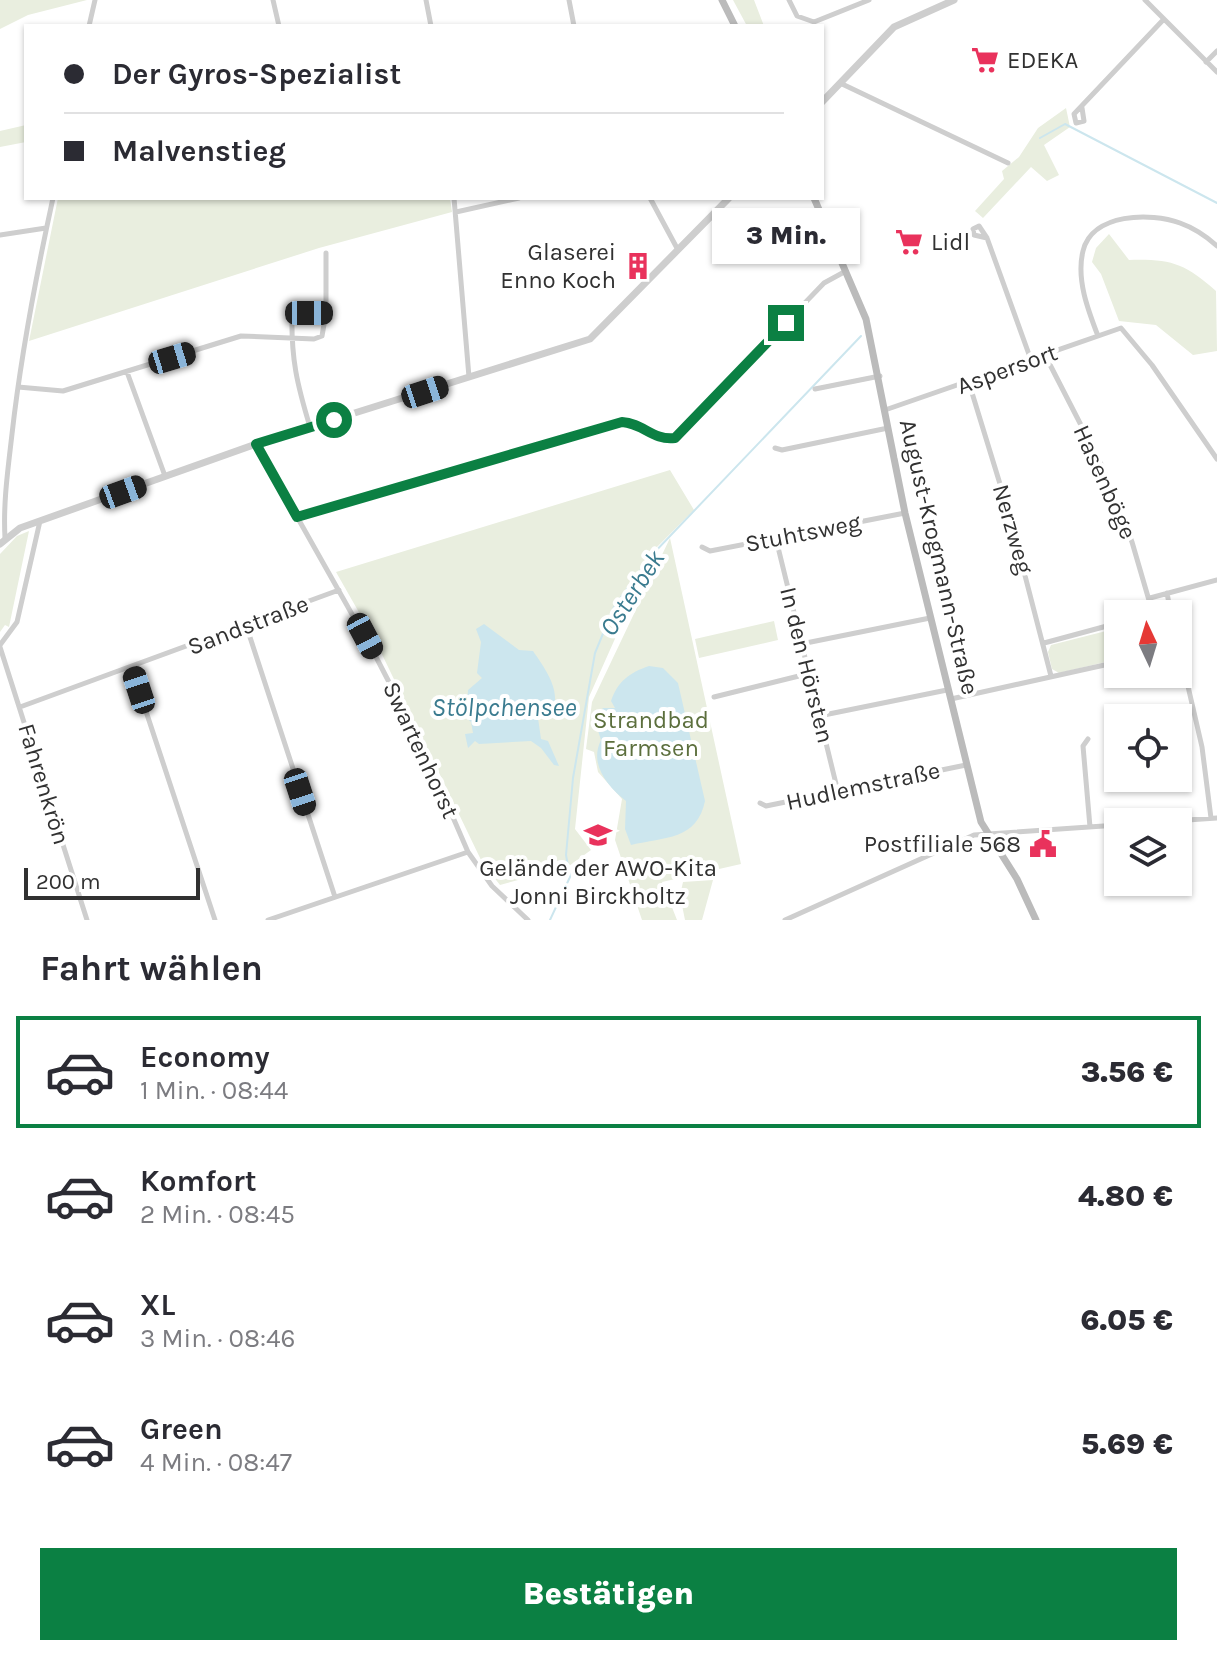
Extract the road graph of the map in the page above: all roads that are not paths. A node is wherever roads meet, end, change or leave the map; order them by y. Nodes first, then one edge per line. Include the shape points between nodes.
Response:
1 (95, 0) edge
2 (273, 0) edge
3 (426, 0) edge
4 (569, 0) edge
5 (722, 0) edge
6 (789, 0) edge
7 (869, 0) edge
8 (954, 0) edge
9 (1145, 0) edge
10 (933, 4) edge
11 (1164, 19) junction
12 (89, 24) edge
13 (279, 24) edge
14 (431, 24) edge
15 (574, 24) edge
16 (734, 24) edge
17 (1217, 51) edge
18 (1206, 62) junction
19 (1217, 72) edge
20 (840, 83) junction
21 (824, 100) edge
22 (1082, 108) dead end
23 (1008, 163) dead end
24 (53, 200) edge
25 (454, 200) edge
26 (510, 200) edge
27 (651, 200) edge
28 (727, 200) edge
29 (815, 200) edge
30 (456, 212) junction
31 (46, 228) junction
32 (0, 235) edge
33 (987, 238) dead end
34 (1217, 246) edge
35 (678, 250) junction
36 (326, 253) dead end
37 (847, 270) junction
38 (326, 313) junction
39 (1098, 336) junction
40 (291, 339) junction
41 (1045, 355) junction
42 (1031, 360) junction
43 (127, 372) junction
44 (880, 376) junction
45 (469, 378) junction
46 (969, 383) junction
47 (18, 387) junction
48 (815, 389) dead end
49 (885, 410) junction
50 (310, 427) junction
51 (889, 427) junction
52 (256, 444) junction
53 (775, 448) dead end
54 (1217, 459) edge
55 (165, 477) junction
56 (2, 512) edge
57 (905, 513) junction
58 (297, 517) junction
59 (40, 521) junction
60 (776, 539) junction
61 (3, 541) edge
62 (702, 547) dead end
63 (1217, 580) edge
64 (339, 590) junction
65 (1167, 593) junction
66 (1150, 598) joint
67 (1168, 600) edge
68 (930, 618) junction
69 (246, 625) junction
70 (1104, 627) edge
71 (1044, 643) junction
72 (801, 644) junction
73 (0, 646) edge
74 (1104, 665) edge
75 (132, 669) junction
76 (807, 674) junction
77 (1051, 676) junction
78 (1188, 688) edge
79 (947, 690) junction
80 (714, 697) dead end
81 (949, 699) junction
82 (20, 707) junction
83 (819, 716) junction
84 (1088, 739) dead end
85 (966, 765) junction
86 (838, 792) junction
87 (760, 803) dead end
88 (1214, 818) edge
89 (1192, 820) edge
90 (1104, 826) edge
91 (1090, 827) junction
92 (987, 832) junction
93 (468, 852) junction
94 (335, 897) junction
95 (87, 920) edge
96 (215, 920) edge
97 (268, 920) edge
98 (528, 920) edge
99 (785, 920) edge
100 (1036, 920) edge

1 - 12 street
2 - 13 street
3 - 14 street
4 - 15 street
5 - 16 main road
6 - 7 street via 797,16 814,22
8 - 10 street
9 - 11 street
10 - 20 street via 894,27
11 - 18 street
11 - 22 street
17 - 18 street
18 - 19 street
20 - 21 street
20 - 23 street
24 - 31 street
25 - 30 street
26 - 30 street
27 - 35 street
28 - 35 street
29 - 37 main road, August-Krogmann-Straße
30 - 45 street
31 - 32 street
31 - 47 street
33 - 42 street
34 - 39 street via 1178,222 1133,217 1093,235 1082,253 1083,288
35 - 45 street via 590,339
36 - 38 street
37 - 44 main road, August-Krogmann-Straße
37 - 58 street via 824,283 685,431 665,439 622,422
38 - 40 street via 322,336
38 - 40 street via 292,313
39 - 41 street, Aspersort
39 - 54 street, Aspersort via 1127,331
40 - 43 street via 241,336
40 - 50 street via 293,371
41 - 42 street, Aspersort
41 - 66 street, Hasenböge via 1102,466
42 - 46 street, Aspersort
43 - 47 street via 63,391
43 - 55 street
44 - 48 street
44 - 49 main road, August-Krogmann-Straße
45 - 50 street
46 - 49 street, Aspersort
46 - 71 street, Nerzweg
47 - 56 street
49 - 51 main road, August-Krogmann-Straße
50 - 52 street
51 - 53 street
51 - 57 main road, August-Krogmann-Straße
52 - 55 street
52 - 58 street, Swartenhorst
55 - 59 street
56 - 61 street
57 - 60 street, Stuhtsweg
57 - 68 main road, August-Krogmann-Straße
58 - 64 street, Swartenhorst
59 - 61 street
59 - 73 street, Fahrenkrön via 17,622
60 - 62 street, Stuhtsweg via 710,551
60 - 72 street, In den Hörsten
63 - 65 street
64 - 69 street, Sandstraße
64 - 93 street, Swartenhorst via 423,748
65 - 66 street
65 - 67 street
68 - 72 street
68 - 79 main road, August-Krogmann-Straße
69 - 75 street, Sandstraße
69 - 94 street
70 - 71 street
71 - 77 street, Nerzweg
72 - 76 street, In den Hörsten
73 - 82 street, Fahrenkrön
74 - 77 street
75 - 82 street, Sandstraße
75 - 96 street
76 - 80 street
76 - 83 street, In den Hörsten
77 - 81 street
78 - 88 street
79 - 81 main road, August-Krogmann-Straße
79 - 83 street
81 - 85 main road, August-Krogmann-Straße
82 - 95 street, Fahrenkrön
83 - 86 street, In den Hörsten
84 - 91 street via 1081,743
85 - 86 street, Hudlemstraße
85 - 92 main road, August-Krogmann-Straße
86 - 87 street, Hudlemstraße
88 - 89 street
90 - 91 street
91 - 92 street
92 - 99 street
92 - 100 main road, August-Krogmann-Straße
93 - 94 street
93 - 98 street, Swartenhorst via 492,886
94 - 97 street

